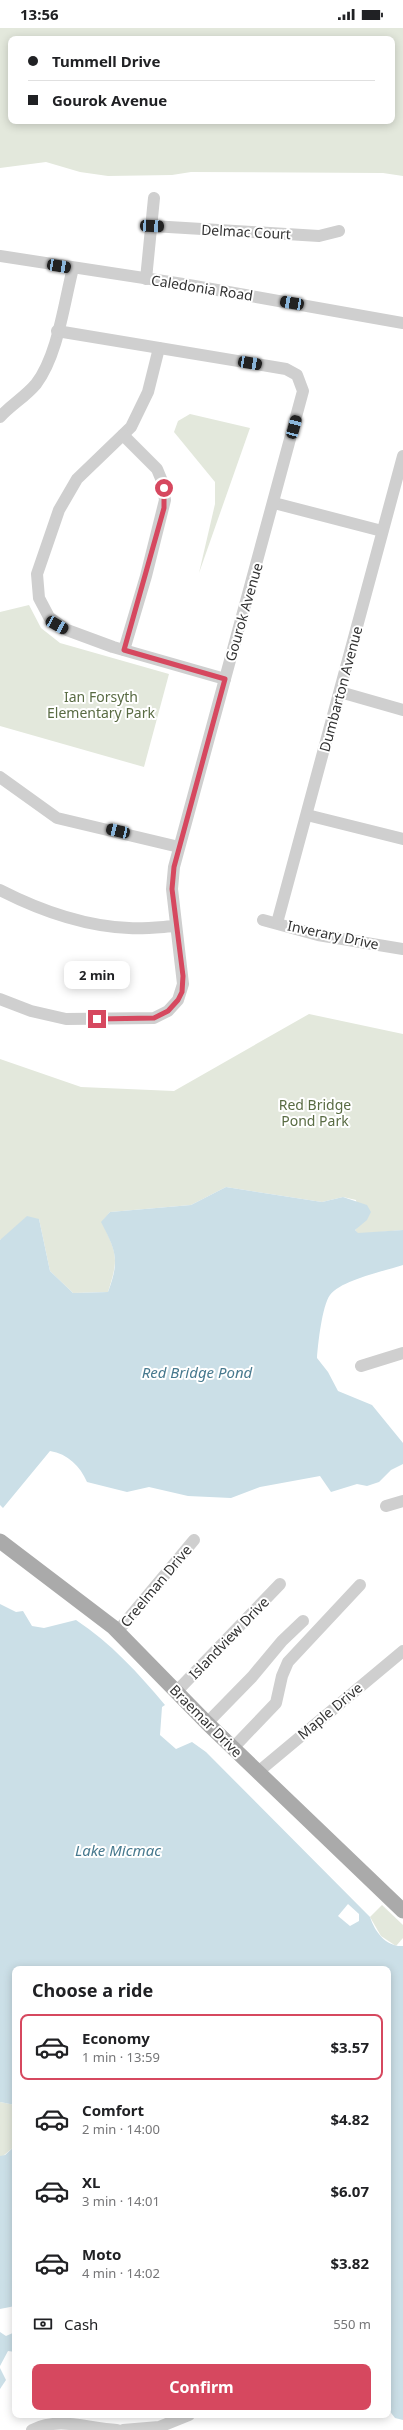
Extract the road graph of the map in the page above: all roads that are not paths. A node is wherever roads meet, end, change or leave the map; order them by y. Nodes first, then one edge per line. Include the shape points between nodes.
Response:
1 (154, 198) dead end
2 (152, 226) junction
3 (339, 231) dead end
4 (0, 256) edge
5 (73, 268) junction
6 (146, 279) junction
7 (403, 323) edge
8 (57, 331) junction
9 (159, 348) junction
10 (1, 413) edge
11 (123, 435) junction
12 (403, 456) edge
13 (274, 503) junction
14 (382, 532) junction
15 (124, 650) junction
16 (225, 679) junction
17 (340, 692) junction
18 (403, 710) edge
19 (0, 777) edge
20 (307, 815) junction
21 (403, 838) edge
22 (179, 847) junction
23 (0, 890) edge
24 (264, 920) dead end
25 (277, 923) junction
26 (176, 926) junction
27 (403, 949) edge
28 (0, 999) edge
29 (403, 1353) edge
30 (361, 1366) dead end
31 (403, 1501) edge
32 (386, 1506) dead end
33 (194, 1540) dead end
34 (0, 1541) edge
35 (280, 1584) dead end
36 (360, 1585) dead end
37 (303, 1621) dead end
38 (117, 1632) junction
39 (403, 1651) edge
40 (177, 1692) junction
41 (207, 1723) junction
42 (233, 1748) junction
43 (258, 1772) junction
44 (403, 1911) edge
45 (182, 2418) edge
46 (32, 2430) edge
47 (117, 2430) edge
48 (123, 2430) edge

1 - 2 street
2 - 3 street, Delmac Court via 320,236
2 - 6 street
4 - 5 street, Caledonia Road
5 - 6 street, Caledonia Road
5 - 8 street
6 - 7 street, Caledonia Road
8 - 9 street, Gourok Avenue
8 - 10 street via 42,375 29,392
9 - 11 street via 146,397 134,422
9 - 13 street, Gourok Avenue via 286,369 300,380 302,397
11 - 15 street via 156,469 162,481 165,500
11 - 15 street via 89,466 66,495 58,510 37,574 39,598 49,617 67,630
12 - 14 street, Dumbarton Avenue
13 - 14 street
13 - 16 street, Gourok Avenue
14 - 17 street, Dumbarton Avenue
15 - 16 street
16 - 22 street, Gourok Avenue
17 - 18 street
17 - 20 street, Dumbarton Avenue
19 - 22 street via 57,818
20 - 21 street
20 - 25 street, Dumbarton Avenue
22 - 26 street, Gourok Avenue via 172,889
23 - 26 street via 49,913 73,920 129,928
24 - 25 street, Inverary Drive
25 - 27 street, Inverary Drive via 318,935
26 - 28 street, Gourok Avenue via 183,984 178,1000 161,1015 148,1018 66,1019 31,1011
29 - 30 street
31 - 32 street
33 - 38 street, Creelman Drive
34 - 38 main road, Braemar Drive
35 - 40 street, Islandview Drive
36 - 42 street via 288,1662 276,1703
37 - 41 street
38 - 40 main road, Braemar Drive
39 - 43 street, Maple Drive
40 - 41 main road, Braemar Drive
41 - 42 main road, Braemar Drive
42 - 43 main road, Braemar Drive
43 - 44 main road, Braemar Drive
45 - 48 street via 159,2427
46 - 47 street via 46,2424 61,2422

